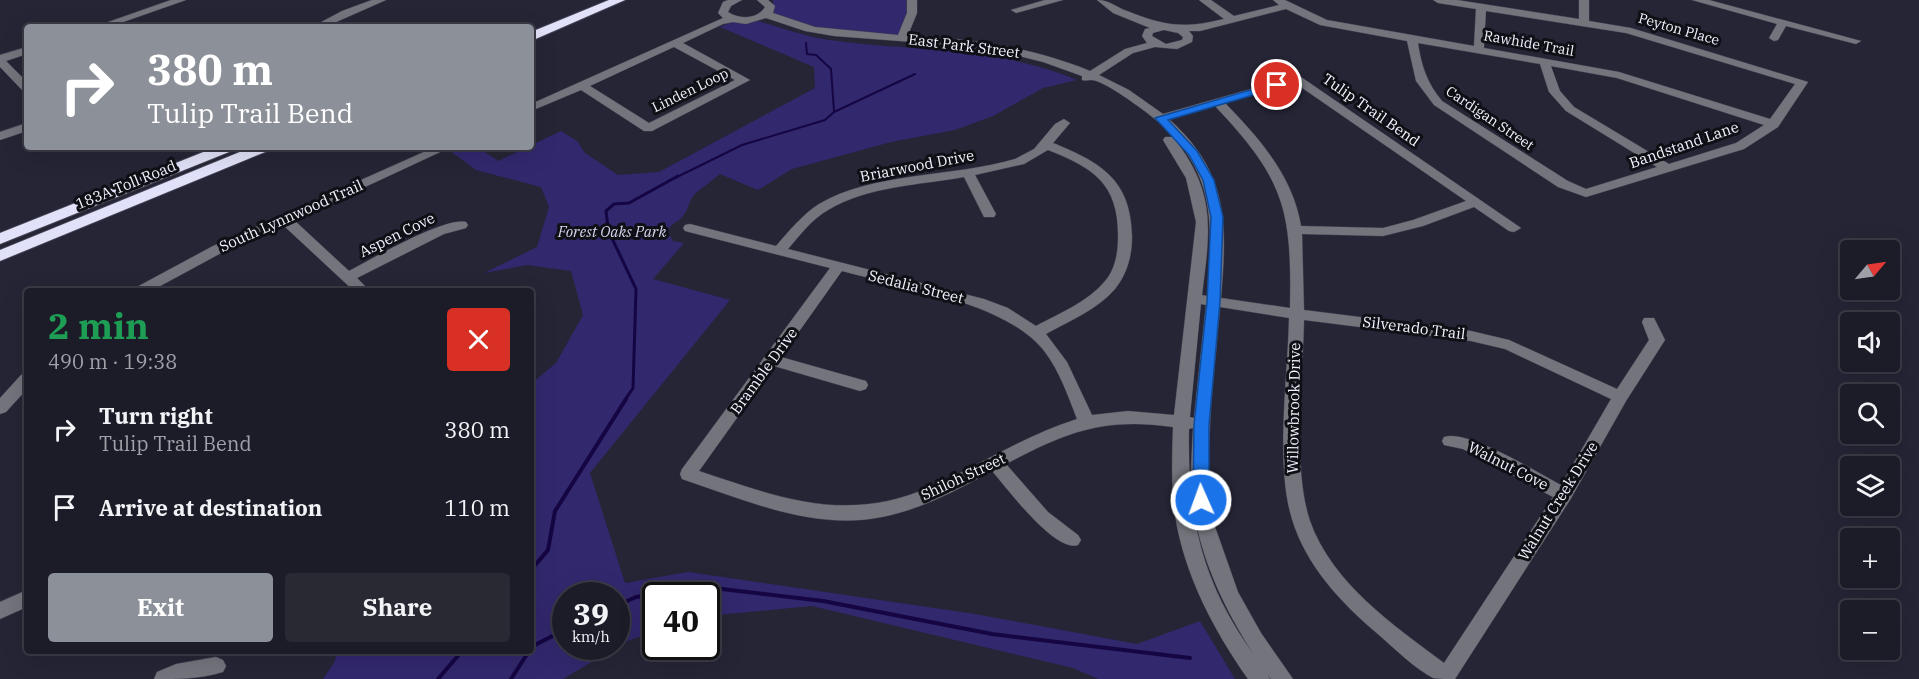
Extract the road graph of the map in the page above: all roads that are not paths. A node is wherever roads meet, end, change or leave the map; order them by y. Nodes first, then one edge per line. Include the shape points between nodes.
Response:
1 (181, 0) edge
2 (381, 0) edge
3 (593, 0) edge
4 (619, 0) edge
5 (912, 0) edge
6 (1059, 0) edge
7 (1102, 0) edge
8 (1204, 0) edge
9 (1438, 0) edge
10 (1584, 0) edge
11 (1701, 0) edge
12 (1282, 3) edge
13 (765, 7) edge
14 (1481, 7) junction
15 (727, 10) edge
16 (1016, 10) dead end
17 (1232, 20) junction
18 (1584, 22) junction
19 (1783, 22) junction
20 (108, 24) edge
21 (324, 24) edge
22 (534, 24) edge
23 (1176, 28) junction
24 (1200, 28) junction
25 (534, 35) edge
26 (1188, 36) junction
27 (902, 38) junction
28 (1150, 38) junction
29 (1774, 38) dead end
30 (1412, 39) junction
31 (1856, 41) dead end
32 (675, 43) junction
33 (1479, 50) junction
34 (24, 51) edge
35 (0, 60) edge
36 (1544, 61) junction
37 (1087, 77) junction
38 (1802, 82) joint
39 (581, 85) junction
40 (24, 86) edge
41 (1218, 103) junction
42 (534, 107) edge
43 (1160, 118) junction
44 (1064, 123) dead end
45 (1774, 123) junction
46 (24, 128) edge
47 (0, 136) edge
48 (1047, 145) junction
49 (222, 150) edge
50 (258, 150) edge
51 (438, 150) edge
52 (1669, 169) junction
53 (968, 173) junction
54 (1586, 192) joint
55 (1474, 202) junction
56 (989, 214) dead end
57 (285, 219) junction
58 (461, 225) dead end
59 (690, 228) dead end
60 (1514, 228) dead end
61 (1296, 230) junction
62 (0, 239) edge
63 (780, 250) junction
64 (0, 256) edge
65 (838, 267) junction
66 (348, 277) junction
67 (146, 288) edge
68 (360, 288) edge
69 (1205, 300) junction
70 (1297, 314) junction
71 (1649, 322) dead end
72 (1037, 333) junction
73 (772, 360) junction
74 (24, 382) edge
75 (861, 385) dead end
76 (1620, 398) junction
77 (0, 408) edge
78 (1087, 422) junction
79 (1181, 422) junction
80 (1201, 425) junction
81 (1450, 441) dead end
82 (995, 463) junction
83 (688, 474) joint
84 (1564, 495) junction
85 (1072, 540) dead end
86 (24, 599) edge
87 (0, 610) edge
88 (216, 666) dead end
89 (1446, 676) joint
90 (164, 679) edge
91 (1260, 679) edge
92 (1283, 679) edge

1 - 20 street
2 - 21 street
3 - 22 highway
4 - 25 highway
5 - 27 street via 912,13
6 - 16 street
7 - 28 street via 1140,22
8 - 17 street
9 - 14 street, Peyton Place
10 - 18 street
11 - 19 street
12 - 17 street
12 - 30 street, Rawhide Trail via 1324,23
13 - 15 street
13 - 27 street, East Park Street via 813,29
13 - 37 street, East Park Street via 806,35 964,49
14 - 18 street, Peyton Place
14 - 33 street
15 - 32 street
17 - 24 street
18 - 38 street, Peyton Place via 1664,39
19 - 29 street
19 - 31 street
23 - 24 street
23 - 26 street
23 - 28 street
24 - 26 street
26 - 28 street via 1182,45 1169,47
27 - 37 street, East Park Street via 1002,48 1061,63
28 - 37 street
30 - 33 street, Rawhide Trail
30 - 54 street, Cardigan Street via 1417,72 1438,103 1563,184
32 - 39 street
32 - 39 street, Linden Loop via 744,80 648,128
33 - 36 street, Rawhide Trail
34 - 35 street
35 - 40 street
36 - 45 street, Rawhide Trail via 1647,82
36 - 52 street via 1555,92 1570,109
37 - 43 street, East Park Street via 1131,96
37 - 69 street, East Park Street via 1142,114 1180,153 1201,199
38 - 45 street, Bandstand Lane
39 - 42 street
41 - 43 street, Tulip Trail Bend
41 - 55 street, Tulip Trail Bend via 1297,79
41 - 61 street, Willowbrook Drive via 1275,172 1288,198
43 - 69 street, East Park Street via 1193,153 1209,180 1217,217
44 - 48 street, Briarwood Drive
45 - 52 street, Bandstand Lane via 1740,146
46 - 47 street
48 - 53 street, Briarwood Drive via 1024,160
48 - 72 street via 1083,161 1117,190 1125,208 1125,252 1110,285
49 - 62 highway, 183A Toll Road
50 - 64 highway, 183A Toll Road
51 - 57 street, South Lynnwood Trail
52 - 54 street, Bandstand Lane
53 - 56 street
53 - 63 street, Briarwood Drive via 837,200 811,216
55 - 60 street, Tulip Trail Bend
55 - 61 street via 1383,232
57 - 66 street
57 - 67 street, South Lynnwood Trail
58 - 66 street, Aspen Cove via 440,231
59 - 63 street, Sedalia Street
61 - 70 street, Willowbrook Drive
63 - 65 street, Sedalia Street
65 - 72 street, Sedalia Street via 979,302 1016,317
65 - 73 street, Bramble Drive
66 - 68 street
69 - 70 street, Silverado Trail
69 - 79 street, East Park Street
69 - 80 street, East Park Street
70 - 76 street, Silverado Trail via 1430,330 1499,343
70 - 89 street, Willowbrook Drive via 1292,466 1295,503 1312,546 1337,583 1379,625
71 - 76 street, Walnut Creek Drive via 1657,340
72 - 78 street, Sedalia Street via 1063,366
73 - 75 street
73 - 83 street, Bramble Drive
74 - 77 street
76 - 84 street, Walnut Creek Drive
78 - 79 street, Shiloh Street via 1109,417
78 - 82 street, Shiloh Street via 1067,427
79 - 80 street, Shiloh Street
79 - 91 street, East Park Street via 1181,493 1198,566 1218,611
80 - 92 street, East Park Street via 1200,480 1209,535 1248,627
81 - 84 street, Walnut Cove via 1466,443
82 - 83 street, Shiloh Street via 914,500 881,510 830,513 783,505
82 - 85 street via 1042,517
84 - 89 street, Walnut Creek Drive
86 - 87 street
88 - 90 street

